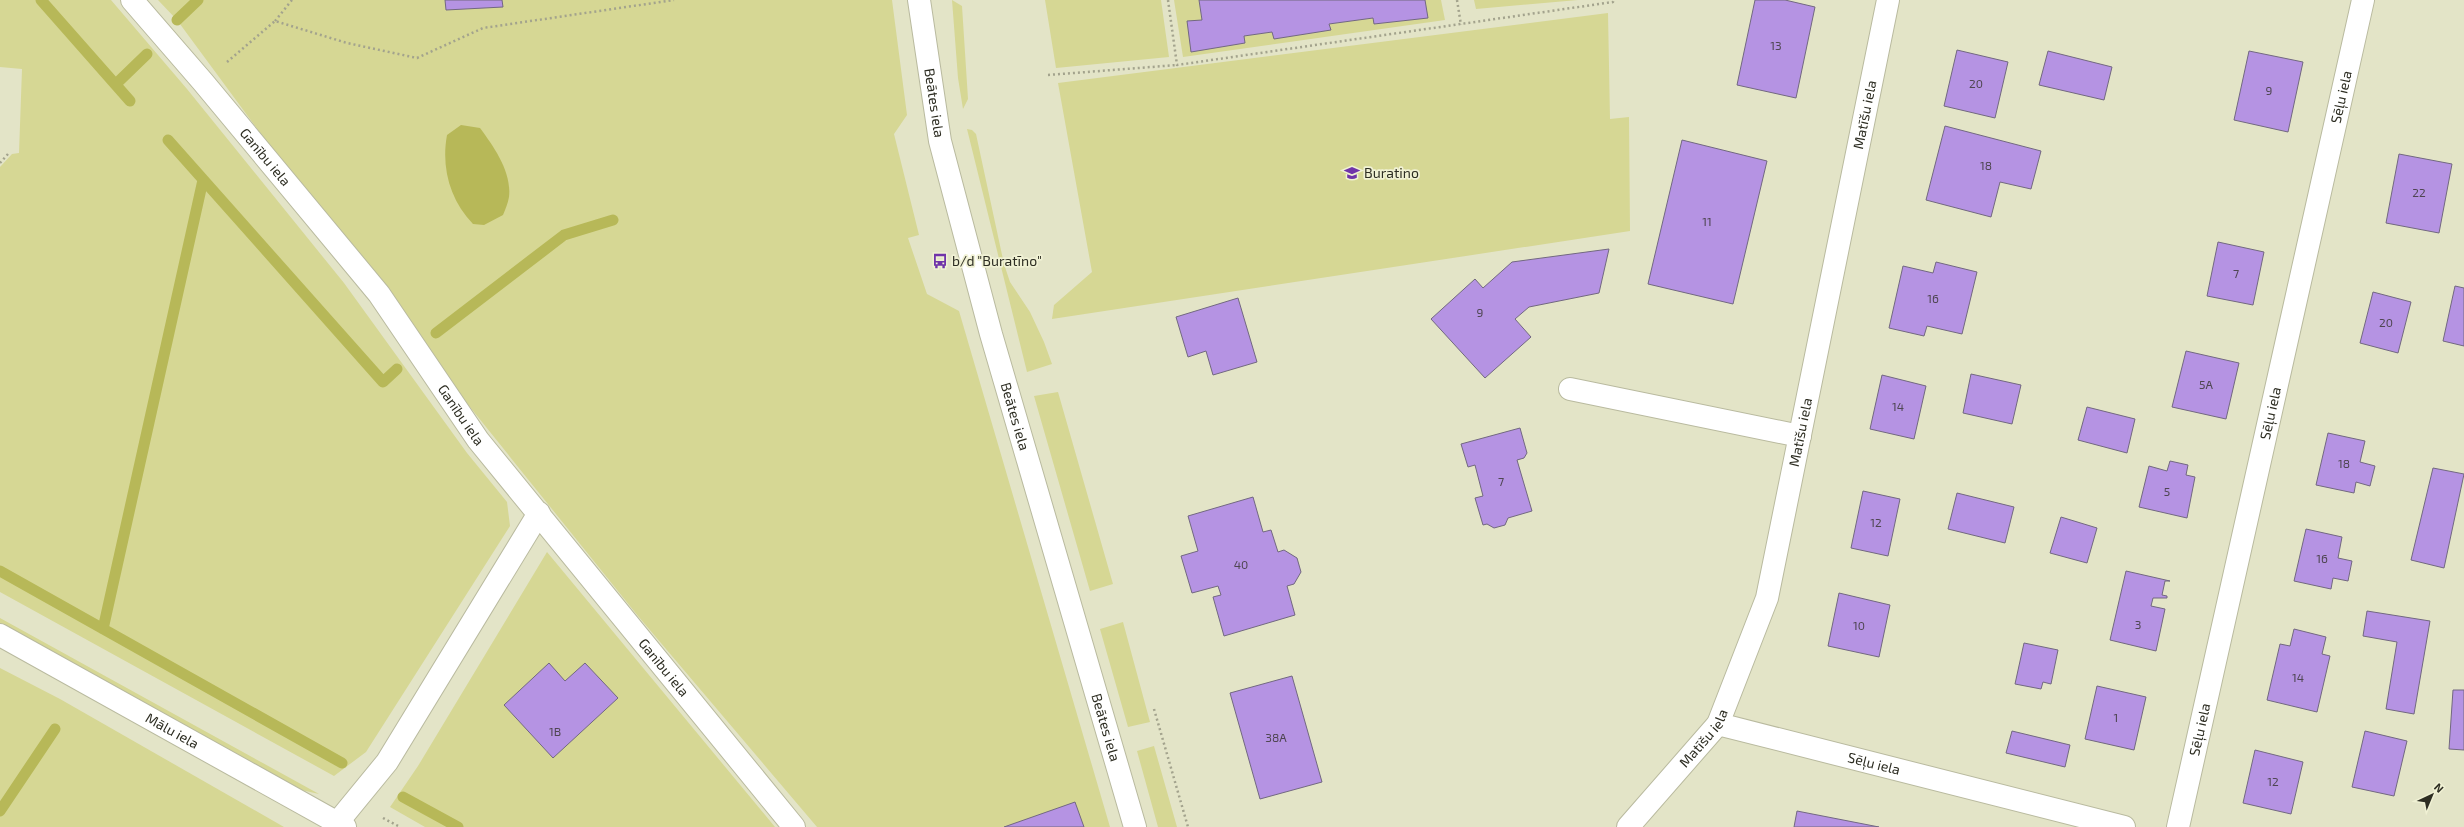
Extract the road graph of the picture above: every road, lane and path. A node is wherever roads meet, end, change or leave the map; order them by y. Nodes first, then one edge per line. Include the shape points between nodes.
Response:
1 (132, 0) edge
2 (292, 0) edge
3 (674, 0) edge
4 (919, 0) edge
5 (1168, 0) edge
6 (1457, 0) edge
7 (1613, 0) edge
8 (1888, 0) edge
9 (2363, 0) edge
10 (276, 21) junction
11 (1461, 25) junction
12 (1177, 65) junction
13 (1048, 75) dead end
14 (203, 82) junction
15 (8, 154) dead end
16 (0, 162) edge
17 (1570, 389) dead end
18 (1800, 436) junction
19 (539, 514) junction
20 (0, 635) edge
21 (1154, 709) dead end
22 (1718, 724) junction
23 (341, 825) edge
24 (794, 827) edge
25 (1135, 827) edge
26 (1188, 827) edge
27 (1628, 827) edge
28 (2124, 827) edge
29 (2178, 827) edge

1 - 14 street, Ganību iela
2 - 10 path
3 - 10 path via 483,28 418,58 347,43
4 - 25 street, Beātes iela via 944,157 991,334
5 - 12 path
6 - 11 path
7 - 11 path
8 - 18 street, Matīšu iela
9 - 29 street, Sēļu iela
10 - 14 path
11 - 12 path
12 - 13 path
14 - 19 street, Ganību iela via 379,294 478,440
15 - 16 path
17 - 18 street
18 - 22 street, Matīšu iela via 1767,598
19 - 23 street via 387,762
19 - 24 street, Ganību iela
20 - 23 street, Mālu iela
21 - 26 path
22 - 27 street, Matīšu iela
22 - 28 street, Sēļu iela

